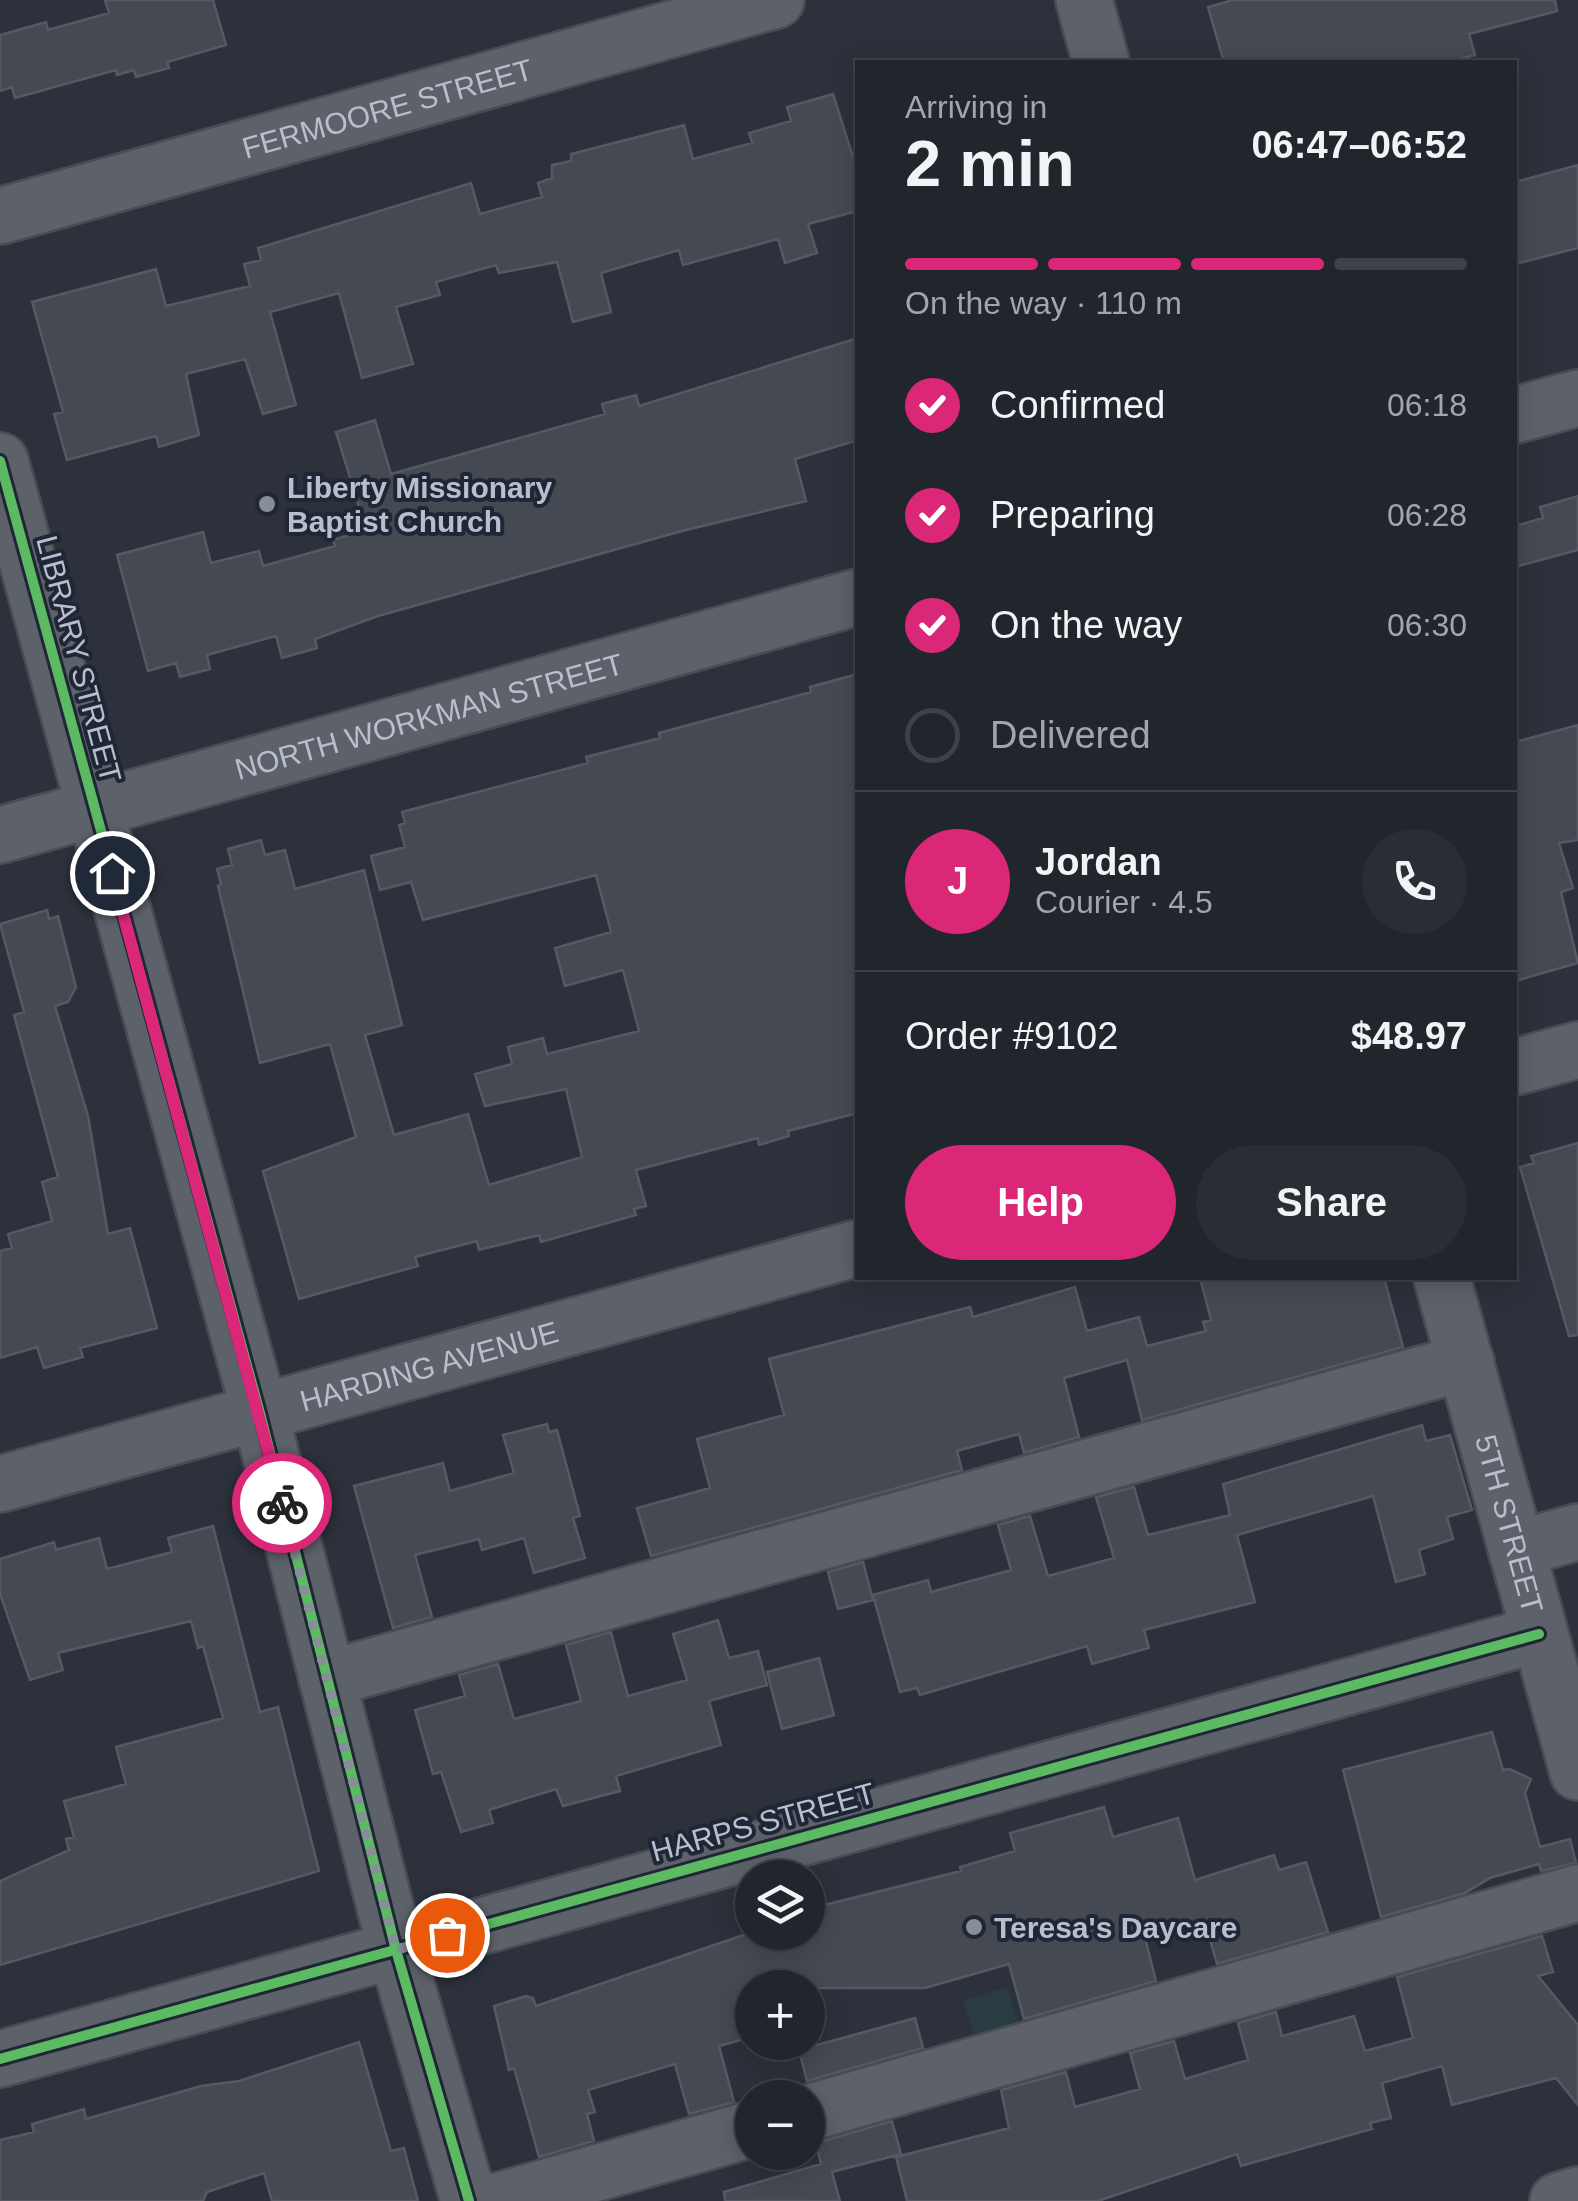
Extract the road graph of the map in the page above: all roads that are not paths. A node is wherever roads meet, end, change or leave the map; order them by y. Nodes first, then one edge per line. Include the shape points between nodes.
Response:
1 (776, 0) edge
2 (1084, 0) edge
3 (1100, 60) edge
4 (0, 216) edge
5 (1578, 398) edge
6 (1517, 414) edge
7 (0, 462) edge
8 (855, 598) edge
9 (94, 808) junction
10 (0, 835) edge
11 (1578, 1050) edge
12 (1517, 1066) edge
13 (855, 1249) edge
14 (1443, 1280) edge
15 (1466, 1362) junction
16 (260, 1413) junction
17 (0, 1484) edge
18 (1578, 1532) edge
19 (1516, 1549) junction
20 (1540, 1634) junction
21 (327, 1679) junction
22 (1578, 1772) edge
23 (1578, 1893) edge
24 (396, 1950) junction
25 (0, 2059) edge
26 (825, 2108) edge
27 (735, 2133) edge
28 (1578, 2196) edge
29 (470, 2201) edge
30 (498, 2201) edge
31 (1558, 2201) edge

1 - 4 street, FERMOORE STREET
2 - 3 street
5 - 6 street
7 - 9 street, LIBRARY STREET
8 - 9 street, NORTH WORKMAN STREET
9 - 10 street, NORTH WORKMAN STREET
9 - 16 street, LIBRARY STREET
11 - 12 street
13 - 16 street, HARDING AVENUE
14 - 15 street, 5TH STREET
15 - 19 street, 5TH STREET
15 - 21 street
16 - 17 street, HARDING AVENUE
16 - 21 street, LIBRARY STREET
18 - 19 street
19 - 20 street, 5TH STREET
20 - 22 street, 5TH STREET
20 - 24 street, HARPS STREET
21 - 24 street, LIBRARY STREET
23 - 26 street
24 - 25 street, HARPS STREET
24 - 29 street, LIBRARY STREET
27 - 30 street
28 - 31 street

